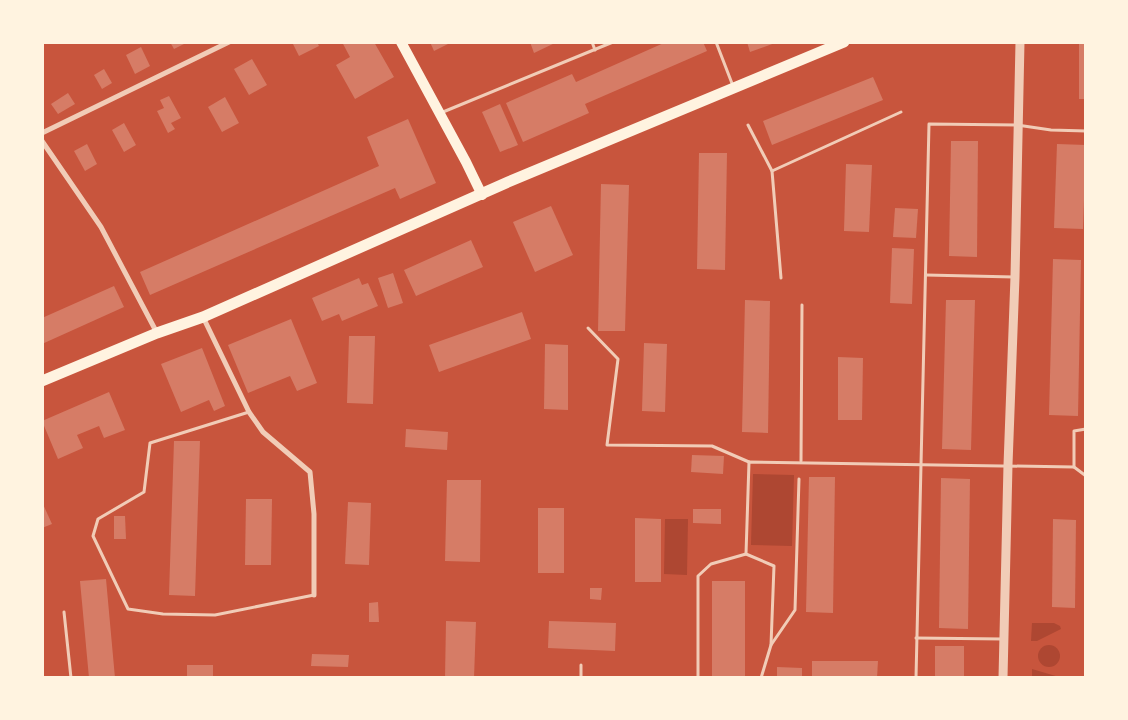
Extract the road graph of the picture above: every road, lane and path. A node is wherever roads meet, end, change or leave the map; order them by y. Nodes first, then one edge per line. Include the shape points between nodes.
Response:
1 (229, 42) edge
2 (401, 42) edge
3 (592, 42) edge
4 (613, 42) edge
5 (716, 42) edge
6 (844, 42) edge
7 (1020, 42) edge
8 (595, 50) junction
9 (734, 89) junction
10 (901, 112) dead end
11 (439, 114) junction
12 (748, 125) dead end
13 (1017, 125) junction
14 (1086, 131) edge
15 (42, 133) edge
16 (42, 141) edge
17 (772, 171) junction
18 (482, 195) junction
19 (926, 275) junction
20 (1015, 277) junction
21 (782, 278) dead end
22 (802, 305) dead end
23 (203, 317) junction
24 (588, 328) dead end
25 (157, 333) junction
26 (42, 381) edge
27 (249, 412) junction
28 (1086, 429) edge
29 (749, 462) junction
30 (801, 462) junction
31 (920, 465) junction
32 (1008, 465) junction
33 (1074, 467) junction
34 (1086, 476) edge
35 (798, 479) dead end
36 (746, 554) junction
37 (314, 595) joint
38 (64, 612) dead end
39 (916, 638) junction
40 (1004, 639) junction
41 (771, 645) junction
42 (581, 665) dead end
43 (71, 678) edge
44 (581, 678) edge
45 (698, 678) edge
46 (761, 678) edge
47 (916, 678) edge
48 (1003, 678) edge

1 - 15 street
2 - 11 main road
3 - 8 lane
4 - 8 lane
5 - 9 lane
6 - 9 main road
7 - 13 street
8 - 11 lane
9 - 18 main road
10 - 17 lane
11 - 18 main road
12 - 17 lane
13 - 14 lane
13 - 19 lane via 929,124
13 - 20 street
16 - 25 street via 101,227
17 - 21 lane
18 - 23 main road
19 - 20 lane
19 - 31 lane
20 - 32 street
22 - 30 lane
23 - 25 main road
23 - 27 street
24 - 29 lane via 618,359 607,445 712,446
25 - 26 main road
27 - 37 street via 263,432 310,472 314,514
27 - 37 lane via 150,443 144,492 98,520 93,536 128,609 163,614 215,615
28 - 33 lane via 1074,431
29 - 30 lane
29 - 36 lane
30 - 31 lane
31 - 32 lane
31 - 39 lane
32 - 33 lane
32 - 40 street
33 - 34 lane
35 - 41 lane via 796,610
36 - 41 lane via 774,566
36 - 45 lane via 711,564 698,576
38 - 43 lane
39 - 40 lane
39 - 47 lane
40 - 48 street
41 - 46 lane
42 - 44 lane

